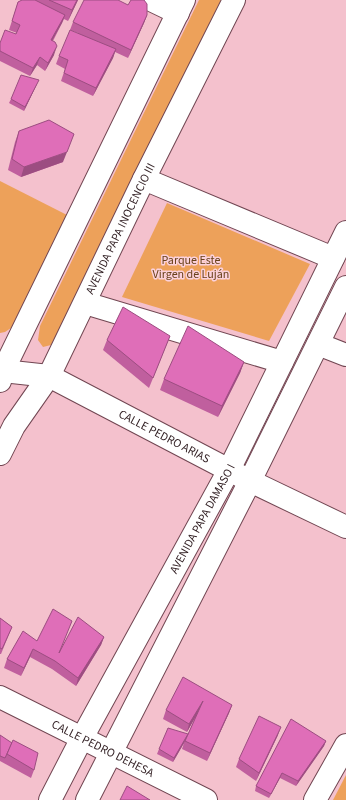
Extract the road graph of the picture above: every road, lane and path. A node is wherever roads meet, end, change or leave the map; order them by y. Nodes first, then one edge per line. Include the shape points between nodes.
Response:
1 (151, 0) edge
2 (234, 0) edge
3 (181, 7) edge
4 (144, 180) junction
5 (346, 232) edge
6 (333, 258) junction
7 (346, 288) edge
8 (85, 303) junction
9 (318, 344) junction
10 (346, 355) edge
11 (282, 362) junction
12 (1, 373) edge
13 (49, 376) junction
14 (0, 454) edge
15 (229, 470) junction
16 (250, 481) junction
17 (346, 527) edge
18 (0, 697) edge
19 (82, 738) junction
20 (346, 744) edge
21 (111, 752) junction
22 (50, 800) edge
23 (87, 800) edge
24 (206, 800) edge
25 (315, 800) edge

1 - 3 street
2 - 4 street, AVENIDA PAPA INOCENCIO III
3 - 12 street
4 - 6 street
4 - 8 street, AVENIDA PAPA INOCENCIO III
5 - 6 street, AVENIDA PAPA DAMASO I
6 - 11 street, AVENIDA PAPA DAMASO I
7 - 9 street, AVENIDA PAPA DAMASO I
8 - 11 street
8 - 13 street, AVENIDA PAPA INOCENCIO III
9 - 10 street
9 - 16 street, AVENIDA PAPA DAMASO I
11 - 15 street, AVENIDA PAPA DAMASO I
12 - 13 street, CALLE PEDRO ARIAS
13 - 14 street, AVENIDA PAPA INOCENCIO III via 14,426
13 - 15 street, CALLE PEDRO ARIAS
15 - 16 street, CALLE PEDRO ARIAS
15 - 19 street, AVENIDA PAPA DAMASO I
16 - 17 street, CALLE PEDRO ARIAS
16 - 21 street, AVENIDA PAPA DAMASO I
18 - 19 street, CALLE PEDRO DEHESA
19 - 21 street, CALLE PEDRO DEHESA
19 - 22 street, AVENIDA PAPA DAMASO I
20 - 25 street
21 - 23 street, AVENIDA PAPA DAMASO I
21 - 24 street, CALLE PEDRO DEHESA

